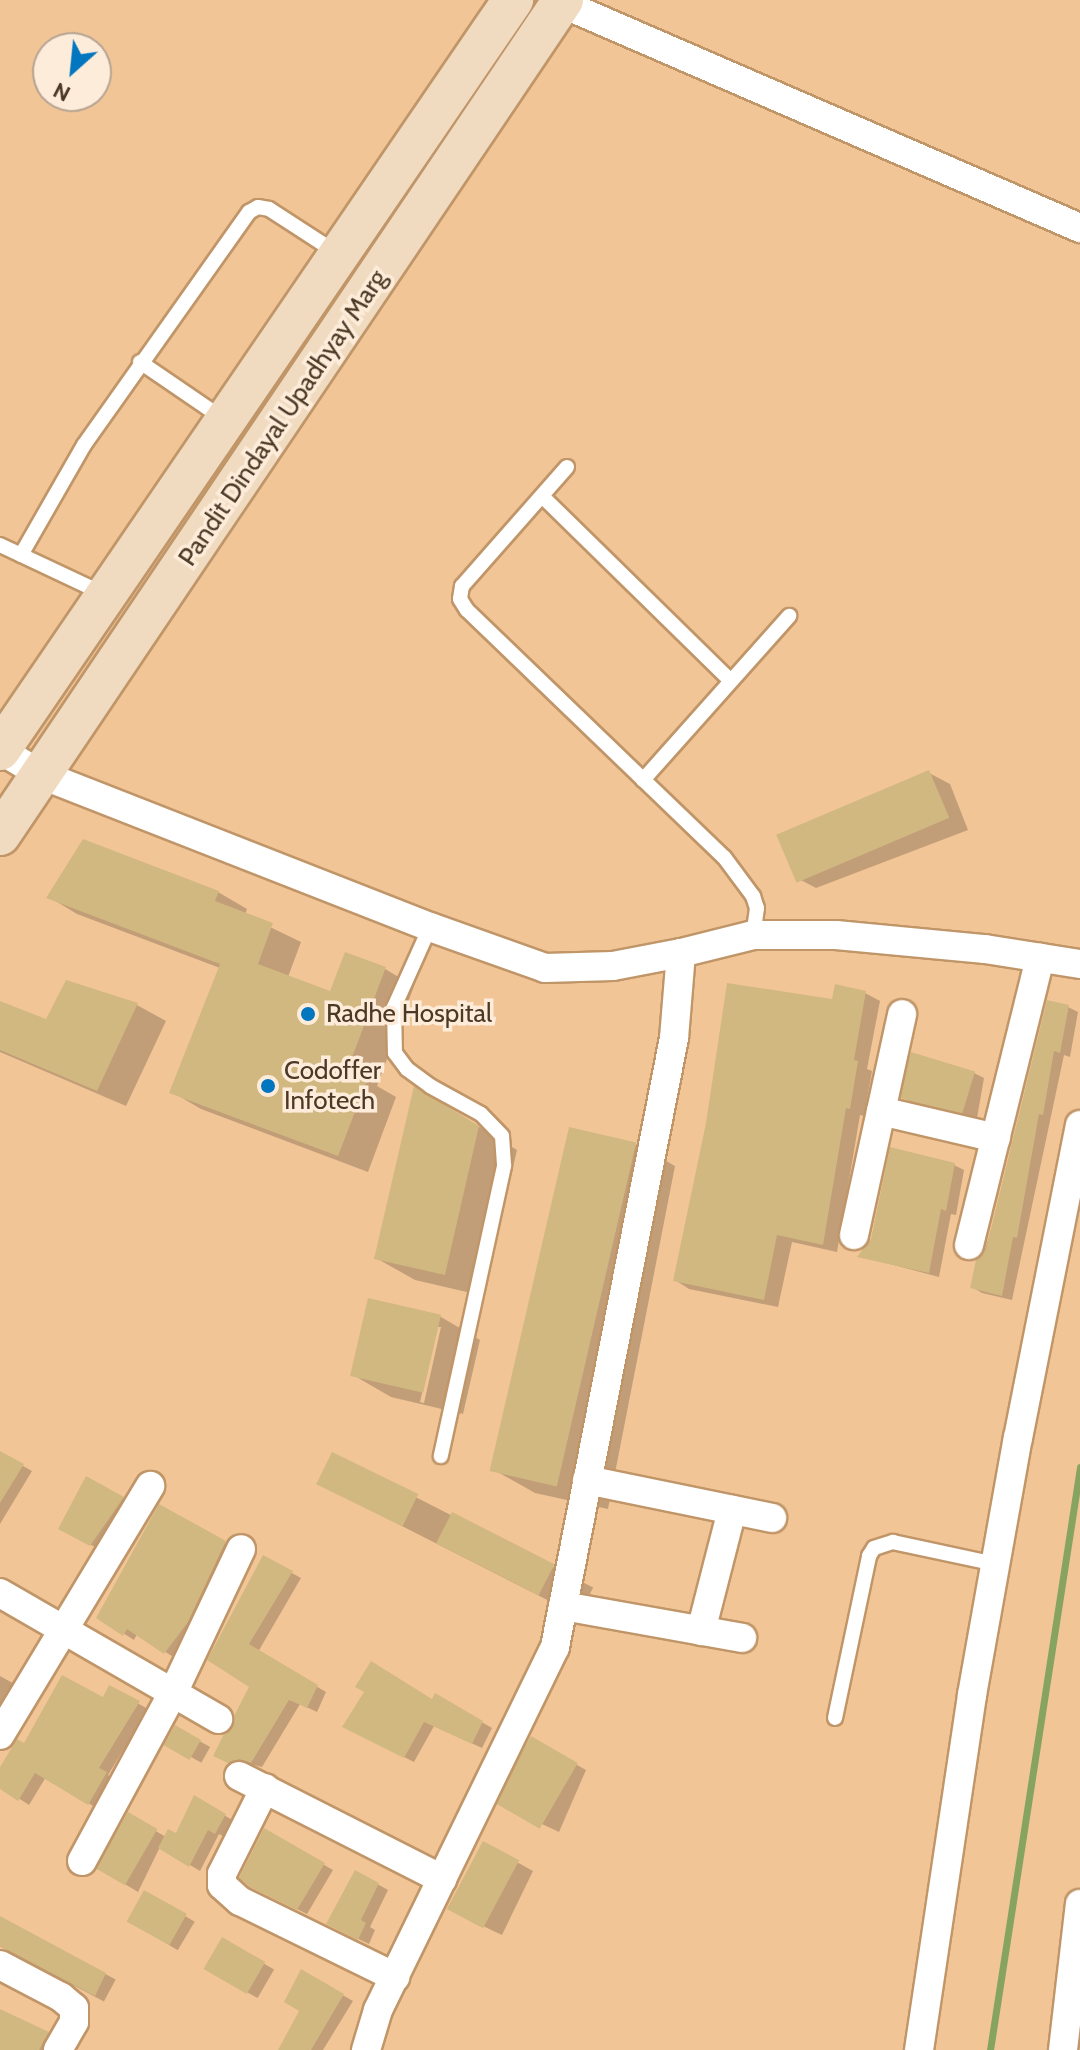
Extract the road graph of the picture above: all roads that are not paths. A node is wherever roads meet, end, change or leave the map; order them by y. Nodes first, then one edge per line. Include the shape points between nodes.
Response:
1 (513, 0) edge
2 (560, 1) edge
3 (1080, 228) edge
4 (340, 255) junction
5 (140, 362) junction
6 (226, 420) junction
7 (567, 467) dead end
8 (542, 496) junction
9 (0, 545) edge
10 (21, 555) junction
11 (106, 595) junction
12 (789, 616) dead end
13 (731, 681) junction
14 (0, 750) edge
15 (42, 775) junction
16 (643, 780) junction
17 (0, 835) edge
18 (430, 927) junction
19 (753, 935) junction
20 (681, 953) junction
21 (1040, 958) junction
22 (1080, 964) edge
23 (902, 1014) dead end
24 (881, 1111) junction
25 (1080, 1125) edge
26 (996, 1138) junction
27 (854, 1235) dead end
28 (969, 1245) dead end
29 (441, 1456) dead end
30 (587, 1480) junction
31 (150, 1486) dead end
32 (732, 1510) junction
33 (772, 1518) dead end
34 (241, 1549) dead end
35 (996, 1564) junction
36 (0, 1593) edge
37 (563, 1606) junction
38 (61, 1631) junction
39 (701, 1631) junction
40 (742, 1638) dead end
41 (173, 1693) junction
42 (835, 1718) dead end
43 (218, 1719) dead end
44 (0, 1735) edge
45 (239, 1776) dead end
46 (265, 1788) junction
47 (82, 1861) dead end
48 (442, 1879) junction
49 (1080, 1904) edge
50 (0, 1965) edge
51 (395, 1977) junction
52 (58, 2050) edge
53 (366, 2050) edge
54 (919, 2050) edge
55 (1063, 2050) edge

1 - 4 street, Pandit Dindayal Upadhyay Marg
2 - 3 street
2 - 15 street, Pandit Dindayal Upadhyay Marg
4 - 5 lane via 258,207 249,212
4 - 6 street, Pandit Dindayal Upadhyay Marg
5 - 6 lane
5 - 10 lane via 60,484
6 - 11 street, Pandit Dindayal Upadhyay Marg
7 - 8 lane
8 - 13 lane
8 - 16 lane via 462,586 460,599
9 - 10 lane
10 - 11 lane
11 - 14 street, Pandit Dindayal Upadhyay Marg
12 - 13 lane
13 - 16 lane
14 - 15 street
15 - 17 street, Pandit Dindayal Upadhyay Marg
15 - 18 street
16 - 19 lane via 724,857 753,896
18 - 20 street via 545,968 613,966
18 - 29 lane via 394,1007 395,1053 430,1086 481,1114 502,1136 504,1166
19 - 20 street
19 - 21 street via 836,935
20 - 30 street via 672,1053
21 - 22 street
21 - 26 street
23 - 24 street
24 - 26 street
24 - 27 street
25 - 35 street
26 - 28 street
30 - 32 street
30 - 37 street
31 - 38 street
32 - 33 street
32 - 39 street
34 - 41 street
35 - 42 lane via 893,1542 874,1548
35 - 54 street
36 - 38 street
37 - 39 street
37 - 48 street via 555,1647
38 - 41 street
38 - 44 street
39 - 40 street
41 - 43 street
41 - 47 street
45 - 46 street
46 - 48 street
46 - 51 street via 222,1874 222,1885 240,1901
48 - 51 street
49 - 55 street
50 - 52 street via 74,2008 74,2022
51 - 53 street

